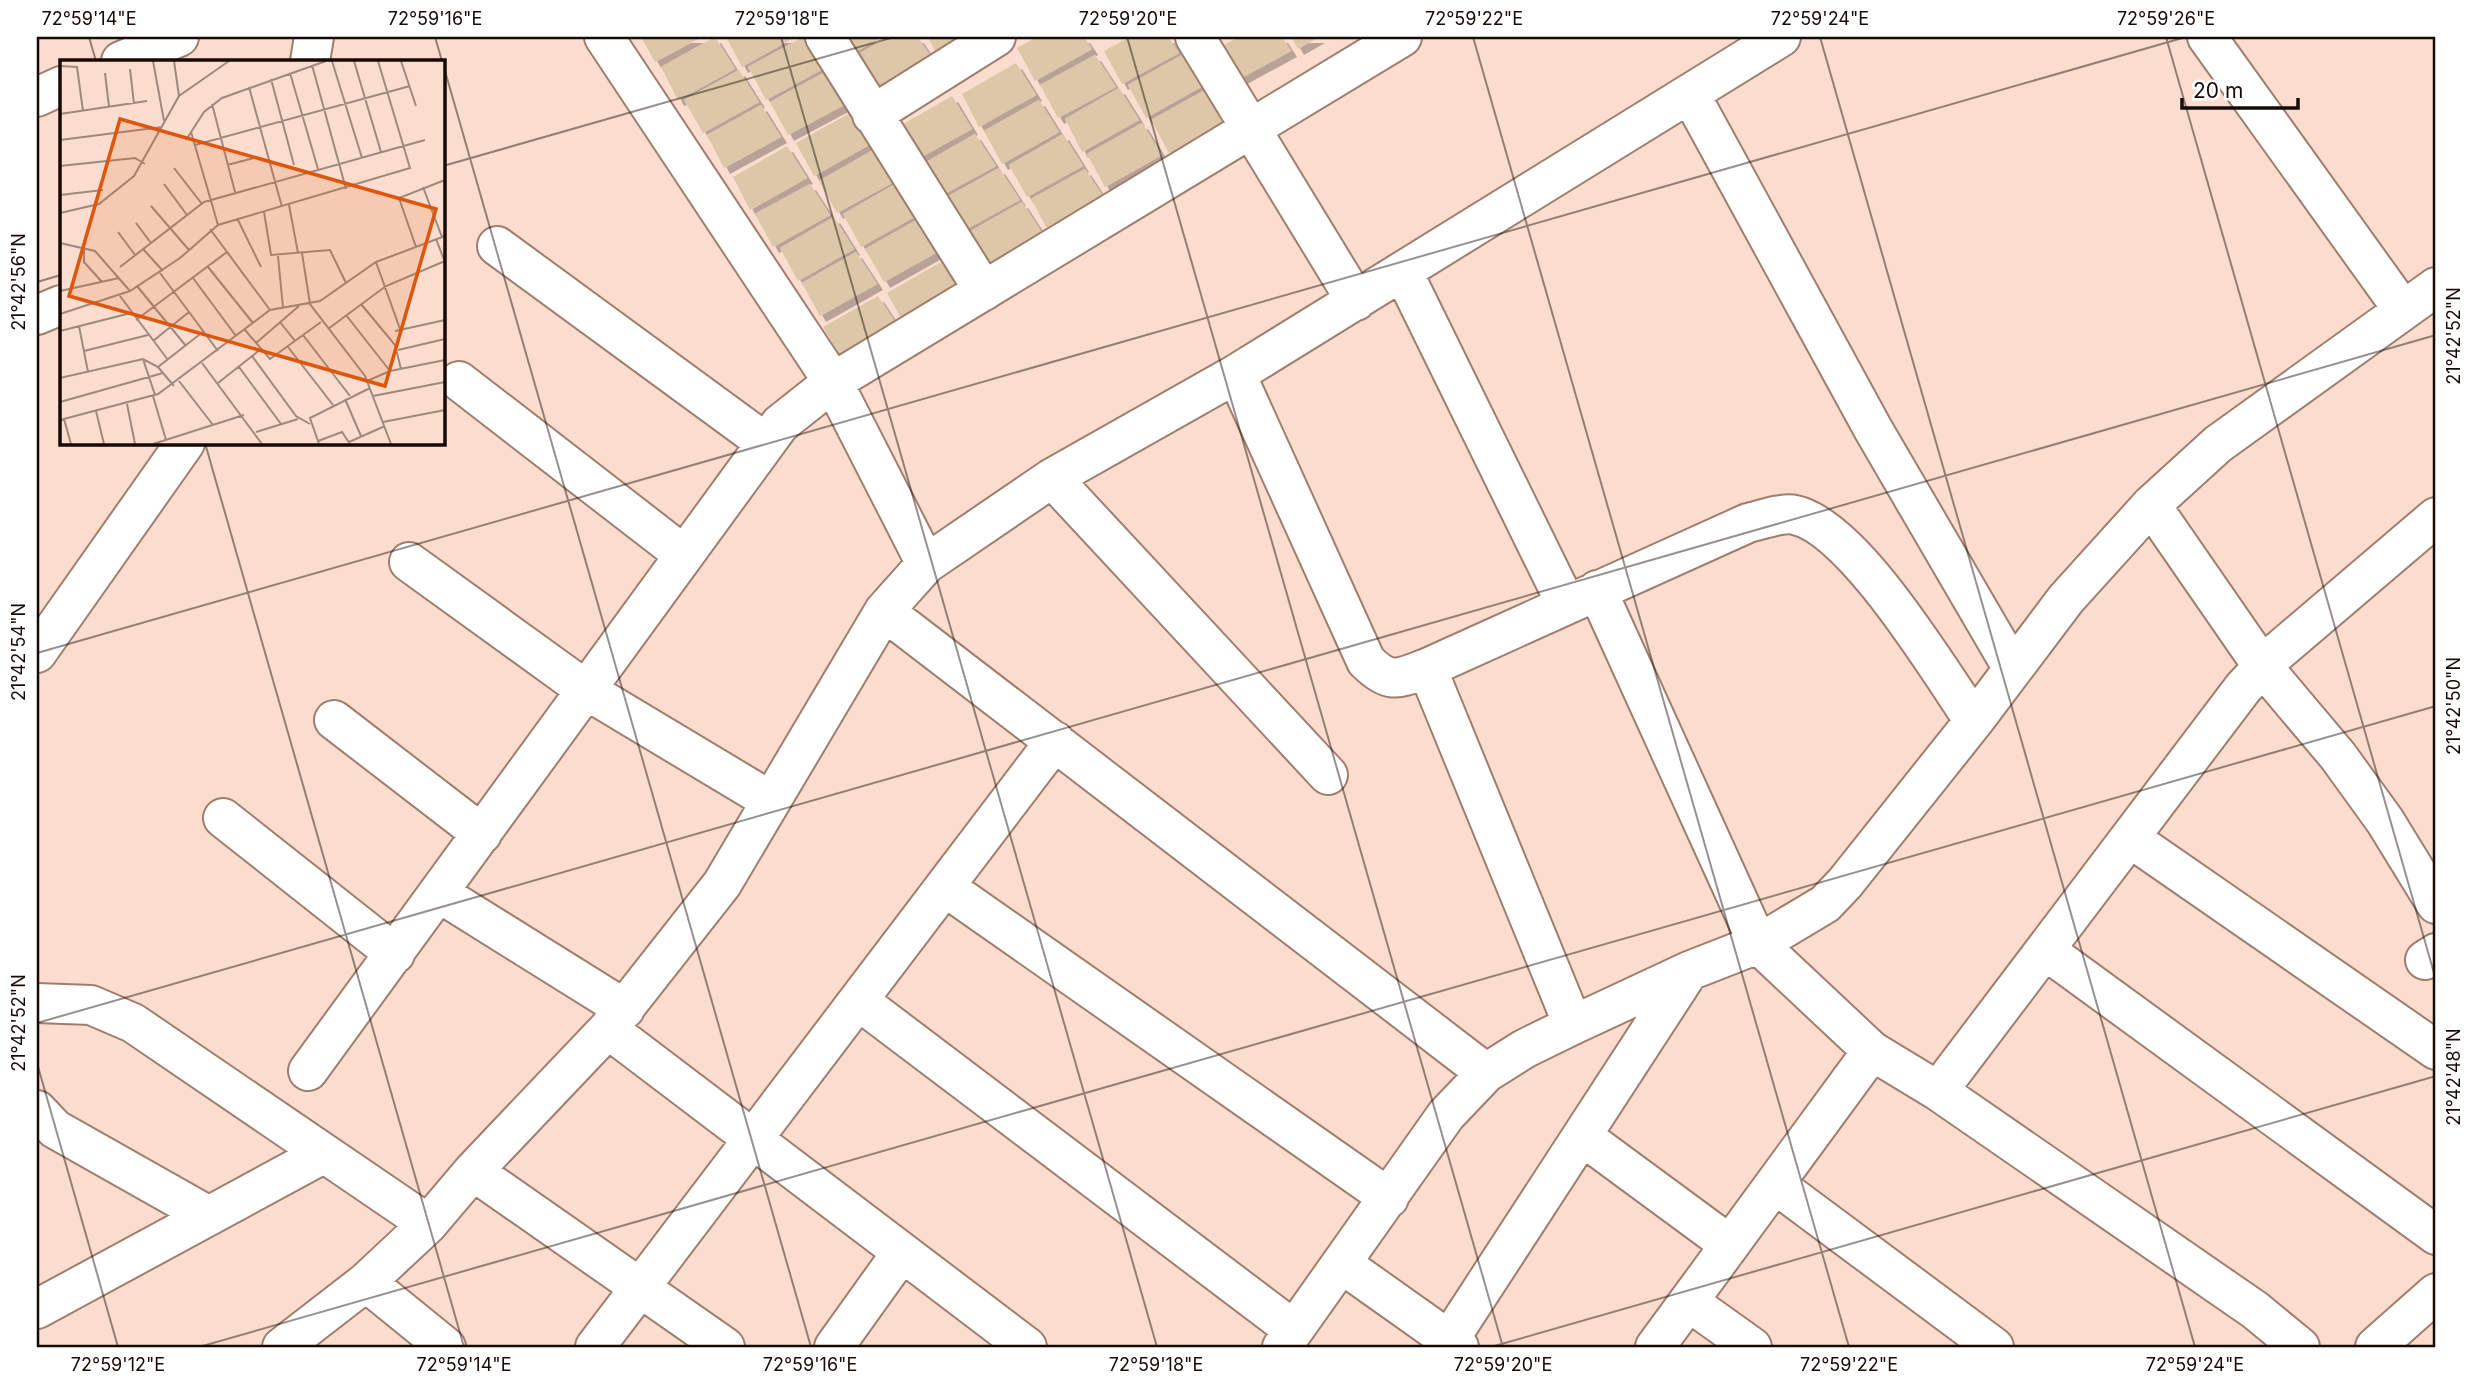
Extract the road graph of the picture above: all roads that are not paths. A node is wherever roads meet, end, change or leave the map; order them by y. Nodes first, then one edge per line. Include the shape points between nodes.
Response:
1 (179, 37) edge
2 (314, 37) edge
3 (604, 37) edge
4 (824, 37) edge
5 (996, 37) edge
6 (1195, 37) edge
7 (1402, 37) edge
8 (2207, 37) edge
9 (1779, 38) edge
10 (123, 60) edge
11 (310, 60) edge
12 (60, 86) edge
13 (1689, 94) junction
14 (37, 97) edge
15 (872, 115) junction
16 (1250, 129) junction
17 (497, 246) dead end
18 (1403, 272) junction
19 (2436, 287) edge
20 (984, 291) junction
21 (1356, 301) junction
22 (60, 305) edge
23 (2403, 310) junction
24 (37, 315) edge
25 (1236, 374) junction
26 (459, 380) dead end
27 (833, 382) junction
28 (766, 443) junction
29 (184, 444) edge
30 (1052, 478) junction
31 (2151, 505) junction
32 (2436, 517) edge
33 (684, 555) junction
34 (409, 562) dead end
35 (926, 564) junction
36 (1581, 597) junction
37 (884, 611) junction
38 (37, 653) edge
39 (2263, 667) junction
40 (1427, 668) junction
41 (2013, 669) junction
42 (586, 690) junction
43 (334, 720) dead end
44 (1974, 721) junction
45 (1055, 741) junction
46 (1328, 775) dead end
47 (771, 801) junction
48 (223, 818) dead end
49 (482, 834) junction
50 (2130, 838) junction
51 (945, 887) junction
52 (439, 893) junction
53 (2436, 904) edge
54 (1758, 944) junction
55 (2045, 950) junction
56 (394, 954) junction
57 (1689, 971) junction
58 (859, 1001) junction
59 (37, 1003) edge
60 (616, 1019) junction
61 (1573, 1025) junction
62 (2436, 1050) edge
63 (1872, 1051) junction
64 (308, 1071) dead end
65 (1486, 1073) junction
66 (1938, 1091) junction
67 (37, 1110) edge
68 (1582, 1136) junction
69 (753, 1140) junction
70 (323, 1154) junction
71 (473, 1171) junction
72 (1775, 1184) junction
73 (1389, 1198) junction
74 (209, 1216) junction
75 (428, 1224) junction
76 (2436, 1235) edge
77 (1731, 1245) junction
78 (902, 1252) junction
79 (1342, 1264) junction
80 (366, 1282) junction
81 (640, 1288) junction
82 (2436, 1293) edge
83 (1689, 1301) junction
84 (37, 1308) edge
85 (1288, 1339) edge
86 (1454, 1344) edge
87 (282, 1347) edge
88 (446, 1347) edge
89 (595, 1347) edge
90 (725, 1347) edge
91 (834, 1347) edge
92 (1027, 1347) edge
93 (1655, 1347) edge
94 (1752, 1347) edge
95 (1993, 1347) edge
96 (2300, 1347) edge
97 (2375, 1347) edge

1 - 10 street
2 - 11 street
3 - 27 street
4 - 15 street
5 - 15 street
6 - 16 street
7 - 16 street
8 - 23 street
9 - 13 street
12 - 14 street
13 - 18 street
13 - 41 street via 1873,429
15 - 20 street
16 - 20 street
16 - 21 street
17 - 28 street
18 - 21 street
18 - 36 street
19 - 23 street
20 - 27 street
21 - 25 street
22 - 24 street
23 - 31 street via 2218,444
25 - 30 street
25 - 40 street via 1366,661 1378,674 1398,679
26 - 33 street
27 - 28 street via 780,424
27 - 35 street
28 - 33 street
29 - 38 street
30 - 35 street
30 - 46 street
31 - 39 street
31 - 41 street via 2066,599
32 - 39 street
33 - 42 street
34 - 42 street
35 - 37 street
36 - 40 street
36 - 44 street via 1748,523 1792,514 1815,522 1844,545 1882,588
36 - 54 street
37 - 45 street
37 - 47 street
39 - 50 street
39 - 53 street via 2338,756
40 - 61 street
41 - 44 street
42 - 47 street
42 - 49 street
43 - 49 street
44 - 54 street via 1846,883 1825,904
45 - 51 street
45 - 65 street
47 - 60 street via 722,884
48 - 56 street
49 - 52 street
50 - 55 street
50 - 62 street
51 - 58 street
51 - 73 street
52 - 56 street
52 - 60 street
54 - 57 street
54 - 63 street
55 - 66 street
55 - 76 street
56 - 64 street
57 - 61 street
57 - 68 street
58 - 69 street
58 - 85 street
59 - 70 street via 91,1005 133,1023
60 - 69 street
60 - 71 street
61 - 65 street
63 - 66 street
63 - 72 street
65 - 73 street via 1447,1115
66 - 96 street via 2255,1310
67 - 74 street via 55,1129
68 - 77 street
68 - 86 street
69 - 78 street
69 - 81 street
70 - 74 street
70 - 75 street
71 - 75 street
71 - 81 street
72 - 77 street
72 - 95 street
73 - 79 street
74 - 84 street
75 - 80 street
77 - 83 street
78 - 91 street
78 - 92 street
79 - 85 street
79 - 86 street
80 - 87 street
80 - 88 street
81 - 89 street
81 - 90 street
82 - 97 street
83 - 93 street
83 - 94 street

